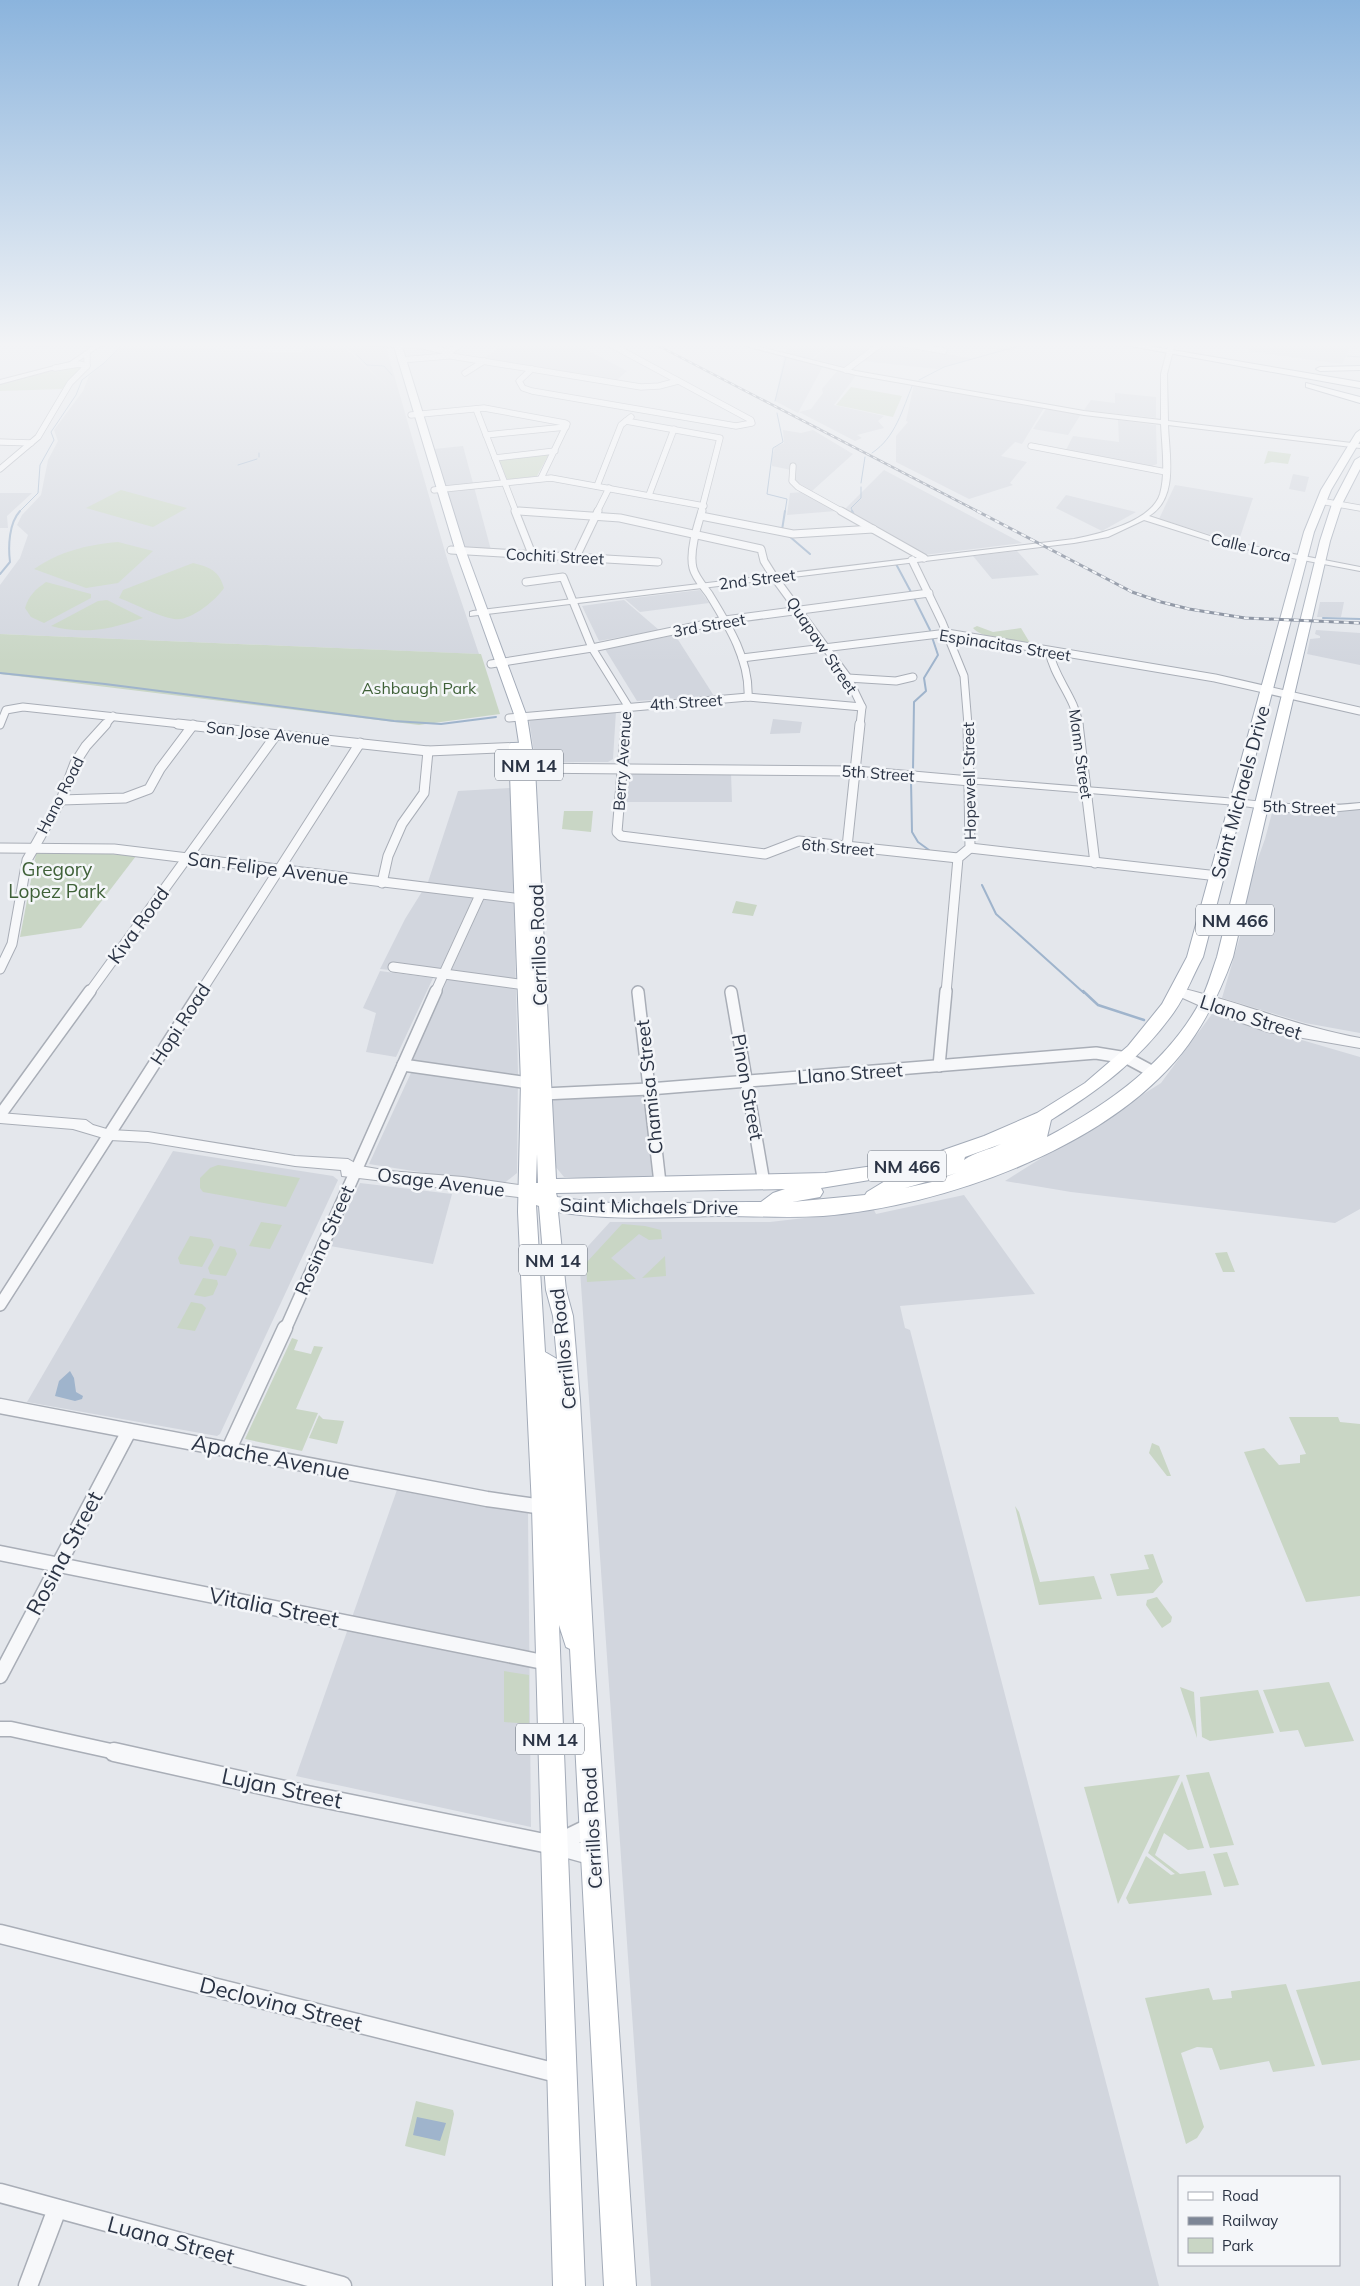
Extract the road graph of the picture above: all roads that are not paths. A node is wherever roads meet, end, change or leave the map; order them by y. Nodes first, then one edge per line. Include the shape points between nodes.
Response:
1 (23, 450) edge
2 (426, 450) edge
3 (492, 450) edge
4 (612, 450) edge
5 (666, 450) edge
6 (717, 450) edge
7 (1049, 450) edge
8 (1165, 450) edge
9 (1353, 450) edge
10 (555, 451) joint
11 (495, 458) junction
12 (1360, 460) edge
13 (793, 466) dead end
14 (0, 468) edge
15 (1166, 472) junction
16 (542, 478) junction
17 (504, 482) junction
18 (597, 486) junction
19 (609, 488) junction
20 (438, 490) junction
21 (649, 495) junction
22 (1320, 501) junction
23 (1337, 504) junction
24 (704, 506) junction
25 (1360, 508) edge
26 (515, 512) junction
27 (595, 516) junction
28 (701, 516) junction
29 (1144, 517) junction
30 (873, 529) junction
31 (694, 535) junction
32 (455, 550) junction
33 (532, 554) junction
34 (576, 557) junction
35 (924, 558) junction
36 (1301, 558) junction
37 (912, 560) junction
38 (658, 562) dead end
39 (1320, 562) junction
40 (1360, 569) edge
41 (774, 577) junction
42 (526, 582) dead end
43 (702, 586) junction
44 (928, 593) junction
45 (573, 602) junction
46 (801, 610) junction
47 (478, 614) junction
48 (725, 620) junction
49 (947, 633) junction
50 (827, 647) junction
51 (592, 648) junction
52 (1049, 651) junction
53 (742, 658) junction
54 (496, 663) junction
55 (913, 677) dead end
56 (848, 678) junction
57 (1266, 689) junction
58 (1288, 695) junction
59 (748, 697) junction
60 (628, 706) junction
61 (862, 707) junction
62 (1360, 711) edge
63 (113, 716) junction
64 (515, 717) junction
65 (0, 725) edge
66 (193, 725) junction
67 (276, 734) junction
68 (360, 743) junction
69 (521, 747) junction
70 (428, 751) junction
71 (523, 768) junction
72 (623, 768) junction
73 (856, 771) junction
74 (970, 781) junction
75 (1086, 790) junction
76 (1360, 798) edge
77 (61, 800) junction
78 (1237, 802) junction
79 (1263, 803) junction
80 (1360, 806) edge
81 (1229, 834) junction
82 (631, 839) joint
83 (34, 846) junction
84 (847, 847) junction
85 (0, 848) edge
86 (970, 848) junction
87 (186, 858) junction
88 (958, 858) junction
89 (1095, 863) junction
90 (280, 869) junction
91 (1218, 876) junction
92 (382, 883) junction
93 (1244, 883) junction
94 (480, 895) junction
95 (529, 900) junction
96 (1231, 935) junction
97 (393, 967) dead end
98 (0, 969) edge
99 (444, 974) junction
100 (526, 985) junction
101 (540, 986) junction
102 (638, 992) dead end
103 (731, 992) dead end
104 (1180, 992) junction
105 (1207, 1002) junction
106 (1360, 1043) edge
107 (1127, 1058) junction
108 (403, 1065) junction
109 (939, 1066) junction
110 (1153, 1072) junction
111 (748, 1080) junction
112 (528, 1083) junction
113 (649, 1089) junction
114 (543, 1094) junction
115 (1, 1113) edge
116 (1038, 1119) junction
117 (112, 1131) junction
118 (957, 1153) junction
119 (910, 1166) junction
120 (998, 1167) junction
121 (356, 1170) junction
122 (965, 1179) junction
123 (660, 1183) junction
124 (764, 1183) junction
125 (541, 1194) junction
126 (862, 1203) junction
127 (672, 1209) junction
128 (768, 1211) junction
129 (0, 1305) edge
130 (563, 1316) junction
131 (537, 1369) junction
132 (0, 1406) edge
133 (128, 1431) junction
134 (228, 1449) junction
135 (574, 1477) junction
136 (543, 1507) junction
137 (575, 1509) junction
138 (0, 1553) edge
139 (58, 1565) junction
140 (548, 1663) junction
141 (583, 1671) junction
142 (0, 1676) edge
143 (4, 1726) edge
144 (593, 1826) junction
145 (554, 1845) junction
146 (594, 1856) junction
147 (0, 1934) edge
148 (562, 2074) junction
149 (0, 2194) edge
150 (57, 2209) junction
151 (28, 2286) edge
152 (342, 2286) edge
153 (569, 2286) edge
154 (620, 2286) edge

1 - 14 street
2 - 20 main road, Cerrillos Road / NM 14
3 - 11 street
4 - 18 street
5 - 21 street
6 - 24 street
7 - 15 street
8 - 15 street
9 - 22 main road, Saint Michaels Drive / NM 466
10 - 11 street
10 - 16 street
11 - 17 street
12 - 23 main road, Saint Michaels Drive / NM 466
13 - 30 street via 792,481 798,487
15 - 29 street via 1163,496 1154,510
16 - 17 street
16 - 18 street
17 - 20 street
17 - 26 street
18 - 19 street
19 - 21 street
19 - 27 street
20 - 32 main road, Cerrillos Road / NM 14
21 - 24 street
22 - 23 street
22 - 36 main road, Saint Michaels Drive / NM 466
23 - 25 street
23 - 39 main road, Saint Michaels Drive / NM 466
24 - 28 street
26 - 27 street, Quapaw Street
26 - 33 street
27 - 31 street, Quapaw Street via 620,518
27 - 34 street
28 - 30 street via 793,534
28 - 31 street
29 - 35 street, 2nd Street via 1086,540
29 - 36 street, Calle Lorca via 1220,542
30 - 35 street
31 - 41 street, Quapaw Street via 761,549
31 - 43 street via 693,568
32 - 33 street, Cochiti Street
32 - 47 main road, Cerrillos Road / NM 14
33 - 34 street, Cochiti Street
34 - 38 street, Cochiti Street
35 - 37 street, 2nd Street
36 - 39 street, Calle Lorca
36 - 57 main road, Saint Michaels Drive / NM 466
37 - 41 street, 2nd Street
37 - 44 street, Hopewell Street
39 - 40 street, Calle Lorca
39 - 58 main road, Saint Michaels Drive / NM 466
41 - 43 street, 2nd Street
41 - 46 street, Quapaw Street
42 - 45 street, Berry Avenue via 563,577
43 - 45 street, 2nd Street
43 - 48 street
44 - 46 street, 3rd Street
44 - 49 street, Hopewell Street
45 - 47 street, 2nd Street
45 - 51 street, Berry Avenue
46 - 48 street, 3rd Street
46 - 50 street, Quapaw Street
47 - 54 main road, Cerrillos Road / NM 14
48 - 51 street, 3rd Street
48 - 53 street
49 - 50 street, Espinacitas Street
49 - 52 street, Espinacitas Street
49 - 74 street, Hopewell Street via 965,682
50 - 53 street, Espinacitas Street
50 - 56 street, Quapaw Street
51 - 54 street, 3rd Street
51 - 60 street, Berry Avenue
52 - 57 street, Espinacitas Street
52 - 75 street, Mann Street via 1054,670 1077,712
53 - 59 street via 749,681
54 - 64 main road, Cerrillos Road / NM 14
55 - 56 street via 896,681
56 - 61 street, Quapaw Street
57 - 58 street, Espinacitas Street
57 - 78 main road, Saint Michaels Drive / NM 466
58 - 62 street, Espinacitas Street
58 - 79 main road, Saint Michaels Drive / NM 466
59 - 60 street, 4th Street
59 - 61 street, 4th Street
60 - 64 street, 4th Street
60 - 72 street, Berry Avenue
61 - 73 street, Quapaw Street
63 - 65 street, San Jose Avenue via 10,708
63 - 66 street, San Jose Avenue
63 - 77 street, Hano Road via 75,762
64 - 69 main road, Cerrillos Road / NM 14
66 - 67 street, San Jose Avenue
66 - 77 street via 149,789 125,798
67 - 68 street, San Jose Avenue
67 - 87 street, Kiva Road
68 - 70 street, San Jose Avenue
68 - 90 street, Hopi Road
69 - 70 street, San Jose Avenue
69 - 71 main road, Cerrillos Road / NM 14
70 - 92 street via 424,792 402,824 388,856
71 - 72 street, 5th Street
71 - 95 main road, Cerrillos Road / NM 14
72 - 73 street, 5th Street
72 - 82 street, Berry Avenue via 617,832
73 - 74 street, 5th Street
73 - 84 street, Quapaw Street
74 - 75 street, 5th Street
74 - 86 street, Hopewell Street
75 - 78 street, 5th Street
75 - 89 street, Mann Street
76 - 79 street, 5th Street
77 - 83 street, Hano Road
78 - 79 street, 5th Street
78 - 81 main road, Saint Michaels Drive / NM 466
79 - 80 street, 5th Street via 1324,810
79 - 93 main road, Saint Michaels Drive / NM 466
81 - 91 main road, Saint Michaels Drive / NM 466
81 - 93 main road via 1236,851 1231,870 1235,878
82 - 84 street, 6th Street via 765,854 799,841
83 - 85 street, San Felipe Avenue
83 - 87 street, San Felipe Avenue via 114,849
83 - 98 street, Hano Road via 24,870 12,944
84 - 88 street, 6th Street
86 - 88 street, Hopewell Street
86 - 89 street
87 - 90 street, San Felipe Avenue
87 - 115 street, Kiva Road
88 - 109 street, Hopewell Street
89 - 91 street
90 - 92 street, San Felipe Avenue
90 - 117 street, Hopi Road
91 - 96 main road via 1230,887 1226,907
91 - 104 main road, Saint Michaels Drive / NM 466 via 1195,957
92 - 94 street, San Felipe Avenue
93 - 96 main road, Saint Michaels Drive / NM 466
94 - 95 street, San Felipe Avenue
94 - 99 street, Rosina Street
95 - 100 main road, Cerrillos Road / NM 14
95 - 101 main road, Cerrillos Road / NM 14
96 - 105 main road, Saint Michaels Drive / NM 466 via 1226,957
97 - 99 street
99 - 100 street
99 - 108 street, Rosina Street
100 - 101 street
100 - 112 main road, Cerrillos Road / NM 14
101 - 114 main road, Cerrillos Road / NM 14
102 - 113 street, Chamisa Street
103 - 111 street, Pinon Street
104 - 105 street, Llano Street
104 - 107 main road, Saint Michaels Drive / NM 466 via 1146,1039
105 - 106 street, Llano Street via 1321,1036
105 - 110 main road, Saint Michaels Drive / NM 466 via 1184,1037
107 - 109 street, Llano Street via 1096,1054
107 - 110 street, Llano Street
107 - 116 main road, Saint Michaels Drive / NM 466 via 1093,1086
108 - 112 street
108 - 121 street, Rosina Street
109 - 111 street, Llano Street
110 - 120 main road, Saint Michaels Drive / NM 466 via 1090,1122
111 - 113 street, Llano Street
111 - 124 street, Pinon Street
112 - 125 main road, Cerrillos Road / NM 14
113 - 114 street, Llano Street
113 - 123 street, Chamisa Street
114 - 125 main road, Cerrillos Road / NM 14
115 - 117 street, Osage Avenue
116 - 118 main road, Saint Michaels Drive / NM 466
116 - 120 main road via 1042,1133 1028,1140
116 - 122 main road via 1005,1150 970,1166
117 - 121 street, Osage Avenue via 315,1163 344,1172
117 - 129 street, Hopi Road
118 - 119 main road, Saint Michaels Drive / NM 466
118 - 126 main road via 950,1168 896,1183
119 - 124 main road, Saint Michaels Drive / NM 466 via 826,1180
119 - 128 main road via 870,1185 779,1198 769,1204
120 - 122 main road, Saint Michaels Drive / NM 466
121 - 125 street, Osage Avenue via 389,1177
121 - 134 street, Rosina Street
122 - 126 main road, Saint Michaels Drive / NM 466
123 - 124 main road, Saint Michaels Drive / NM 466
123 - 125 main road, Saint Michaels Drive / NM 466 via 559,1185
124 - 127 main road via 762,1192 750,1201 695,1204
125 - 127 main road, Saint Michaels Drive / NM 466 via 603,1208
125 - 130 main road, Cerrillos Road / NM 14
125 - 131 main road, Cerrillos Road / NM 14
126 - 128 main road, Saint Michaels Drive / NM 466
127 - 128 main road, Saint Michaels Drive / NM 466
128 - 130 main road via 691,1215 569,1214 560,1230 565,1289
130 - 135 main road, Cerrillos Road / NM 14
131 - 135 main road via 547,1363 552,1370 556,1418
131 - 136 main road, Cerrillos Road / NM 14
131 - 137 main road via 556,1454 559,1497 566,1506
132 - 133 street, Apache Avenue
133 - 134 street, Apache Avenue
133 - 139 street, Rosina Street
134 - 136 street, Apache Avenue
135 - 137 main road, Cerrillos Road / NM 14
136 - 140 main road, Cerrillos Road / NM 14
136 - 141 main road via 553,1512 559,1521 564,1605
137 - 141 main road, Cerrillos Road / NM 14
138 - 139 street, Vitalia Street
139 - 140 street, Vitalia Street
139 - 142 street, Rosina Street
140 - 145 main road, Cerrillos Road / NM 14
141 - 144 main road, Cerrillos Road / NM 14
143 - 145 street, Lujan Street via 307,1795
144 - 145 street
144 - 146 main road, Cerrillos Road / NM 14
145 - 146 street, Lujan Street
145 - 148 main road, Cerrillos Road / NM 14
146 - 154 main road, Cerrillos Road / NM 14
147 - 148 street, Declovina Street
148 - 153 main road, Cerrillos Road / NM 14
149 - 150 street, Luana Street
150 - 151 street
150 - 152 street, Luana Street

